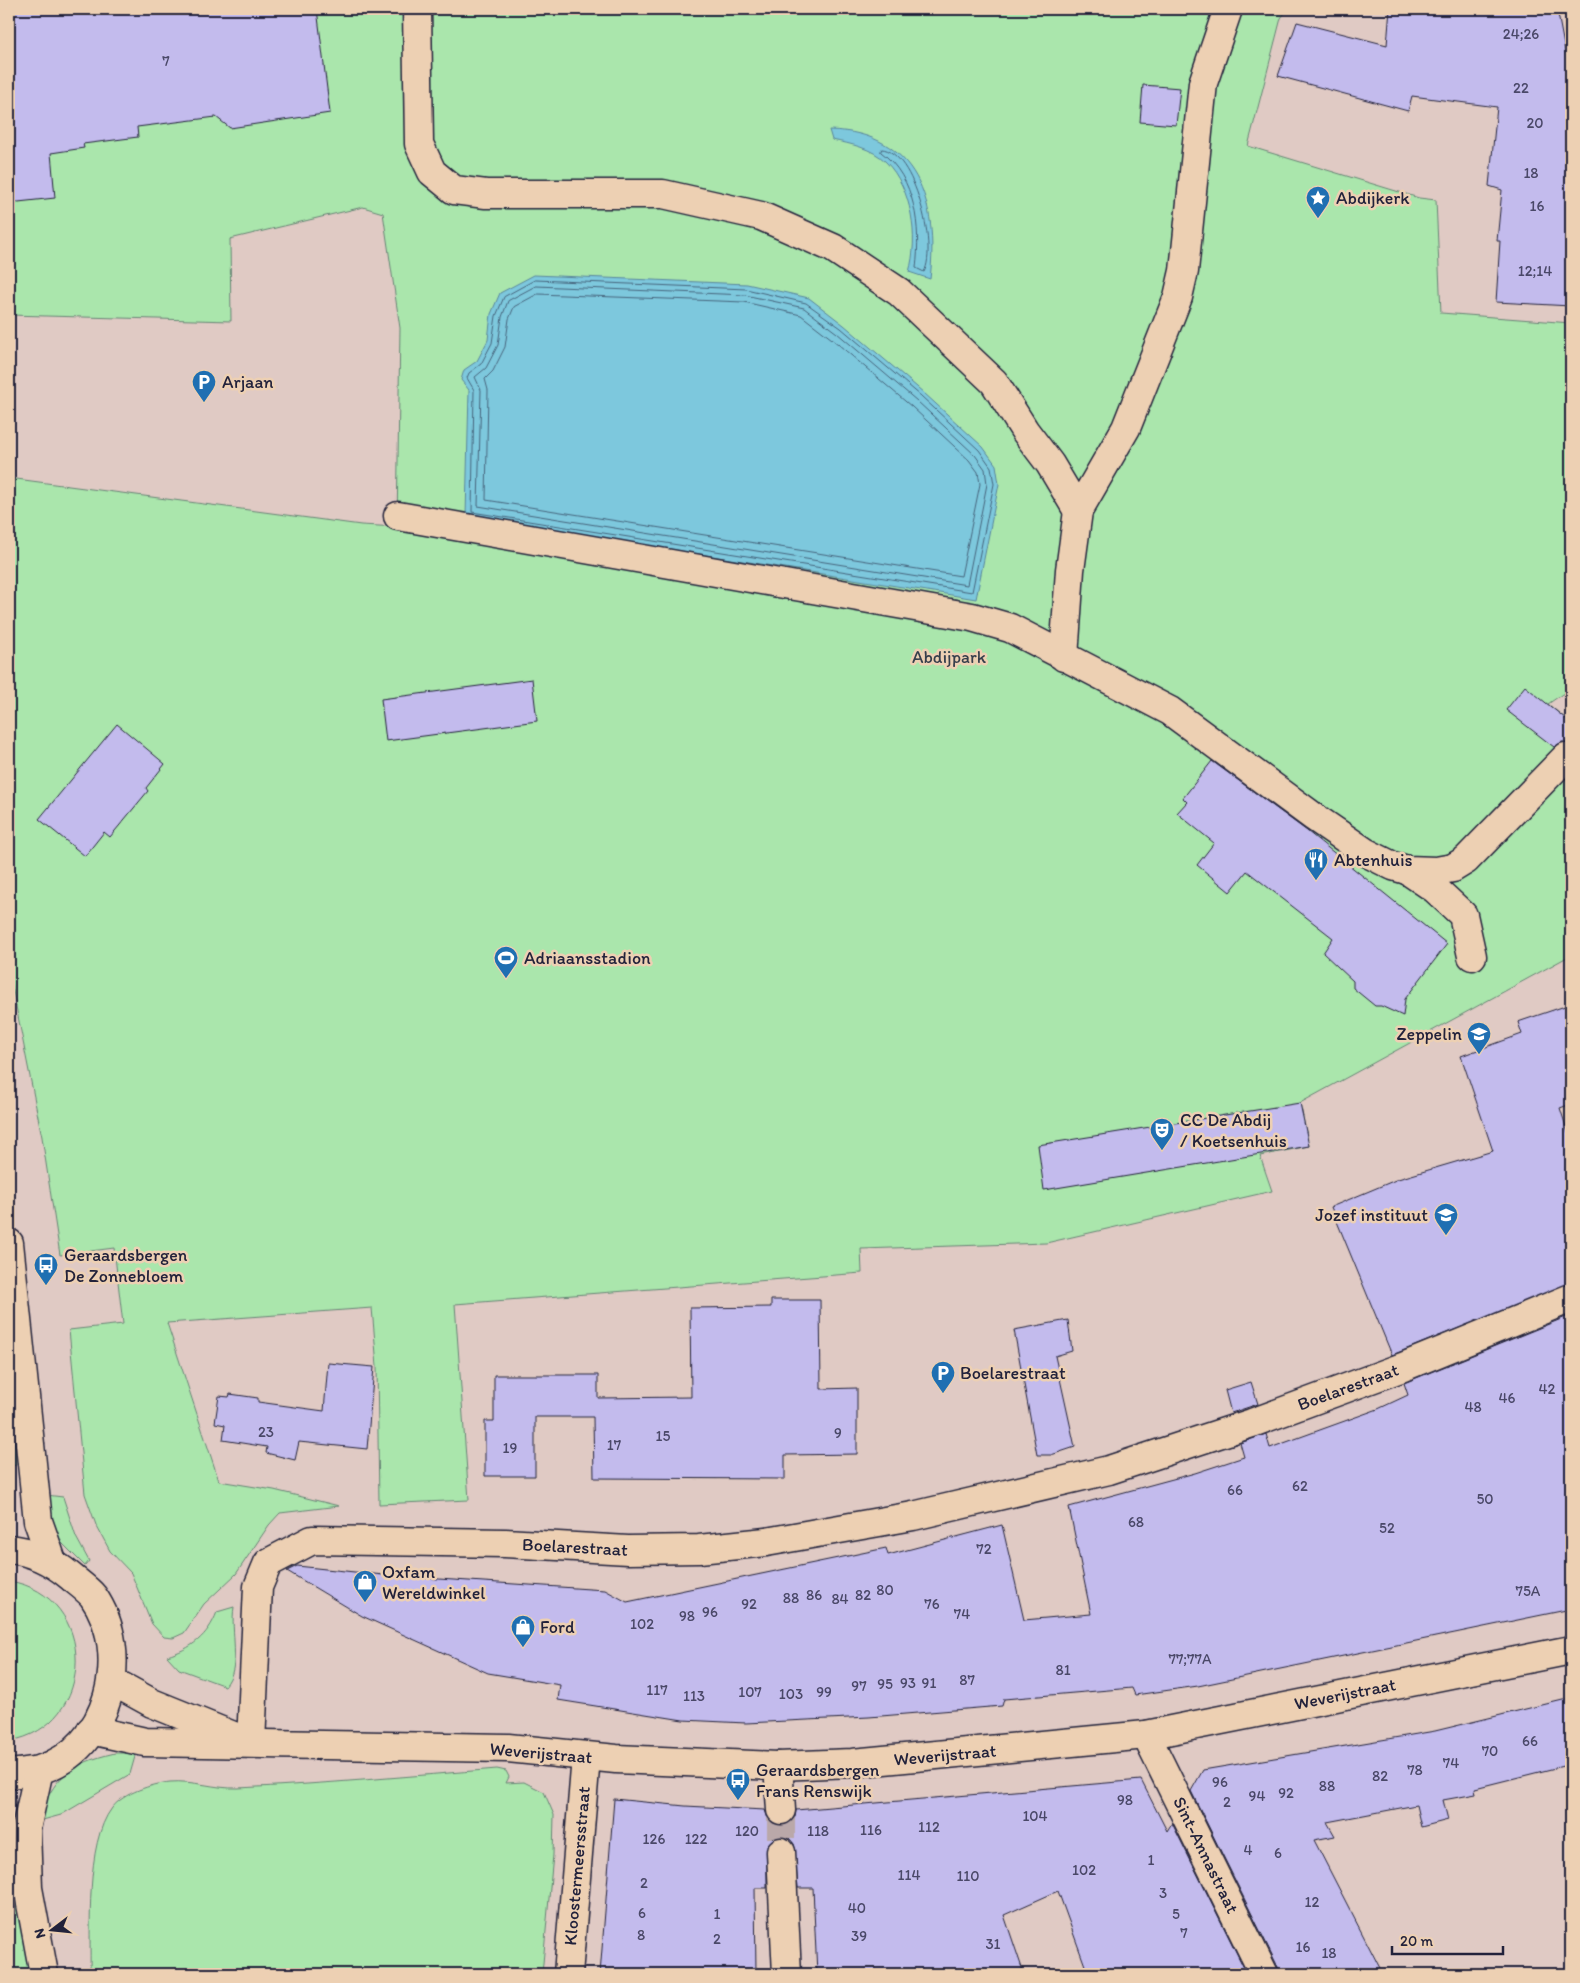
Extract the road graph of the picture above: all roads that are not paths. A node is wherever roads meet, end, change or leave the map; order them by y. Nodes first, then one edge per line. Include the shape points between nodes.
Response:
1 (417, 9) edge
2 (1228, 9) edge
3 (1078, 511) junction
4 (398, 516) dead end
5 (1064, 657) junction
6 (1566, 757) dead end
7 (1407, 870) junction
8 (1472, 956) dead end
9 (9, 1243) edge
10 (1571, 1298) edge
11 (9, 1550) edge
12 (52, 1561) junction
13 (1571, 1650) edge
14 (112, 1680) junction
15 (91, 1730) junction
16 (1146, 1736) junction
17 (251, 1743) junction
18 (586, 1757) junction
19 (778, 1766) junction
20 (39, 1770) junction
21 (9, 1774) edge
22 (781, 1810) tunnel mouth
23 (781, 1852) tunnel mouth
24 (44, 1974) edge
25 (568, 1974) edge
26 (787, 1974) edge
27 (1264, 1974) edge

1 - 3 street via 419,144 432,172 454,190 486,194 663,194 761,216 833,248 899,292 994,382
2 - 3 street via 1203,83 1184,271 1178,297 1126,428
3 - 5 street
4 - 5 street via 972,616 1010,628
5 - 7 street via 1170,711 1358,847
6 - 7 street via 1466,860 1453,868 1436,871
7 - 8 street via 1435,889 1462,915
9 - 12 street via 38,1521
10 - 17 street, Boelarestraat via 1403,1367 1252,1423 1109,1470 913,1516 766,1542 698,1548 628,1550 505,1543 312,1540 268,1563 258,1587
11 - 12 street
12 - 14 street via 92,1596 109,1630 114,1654
13 - 16 street, Weverijstraat
14 - 15 street via 104,1708
14 - 17 street, Weverijstraat via 152,1703
15 - 17 street, Weverijstraat via 145,1742
15 - 20 street via 77,1746
16 - 19 street, Weverijstraat via 852,1763
16 - 27 street, Sint-Annastraat
17 - 18 street, Weverijstraat via 508,1748
18 - 19 street, Weverijstraat
18 - 25 street, Kloostermeersstraat
19 - 22 street
20 - 21 street
20 - 24 street via 26,1829 28,1888
23 - 26 street

